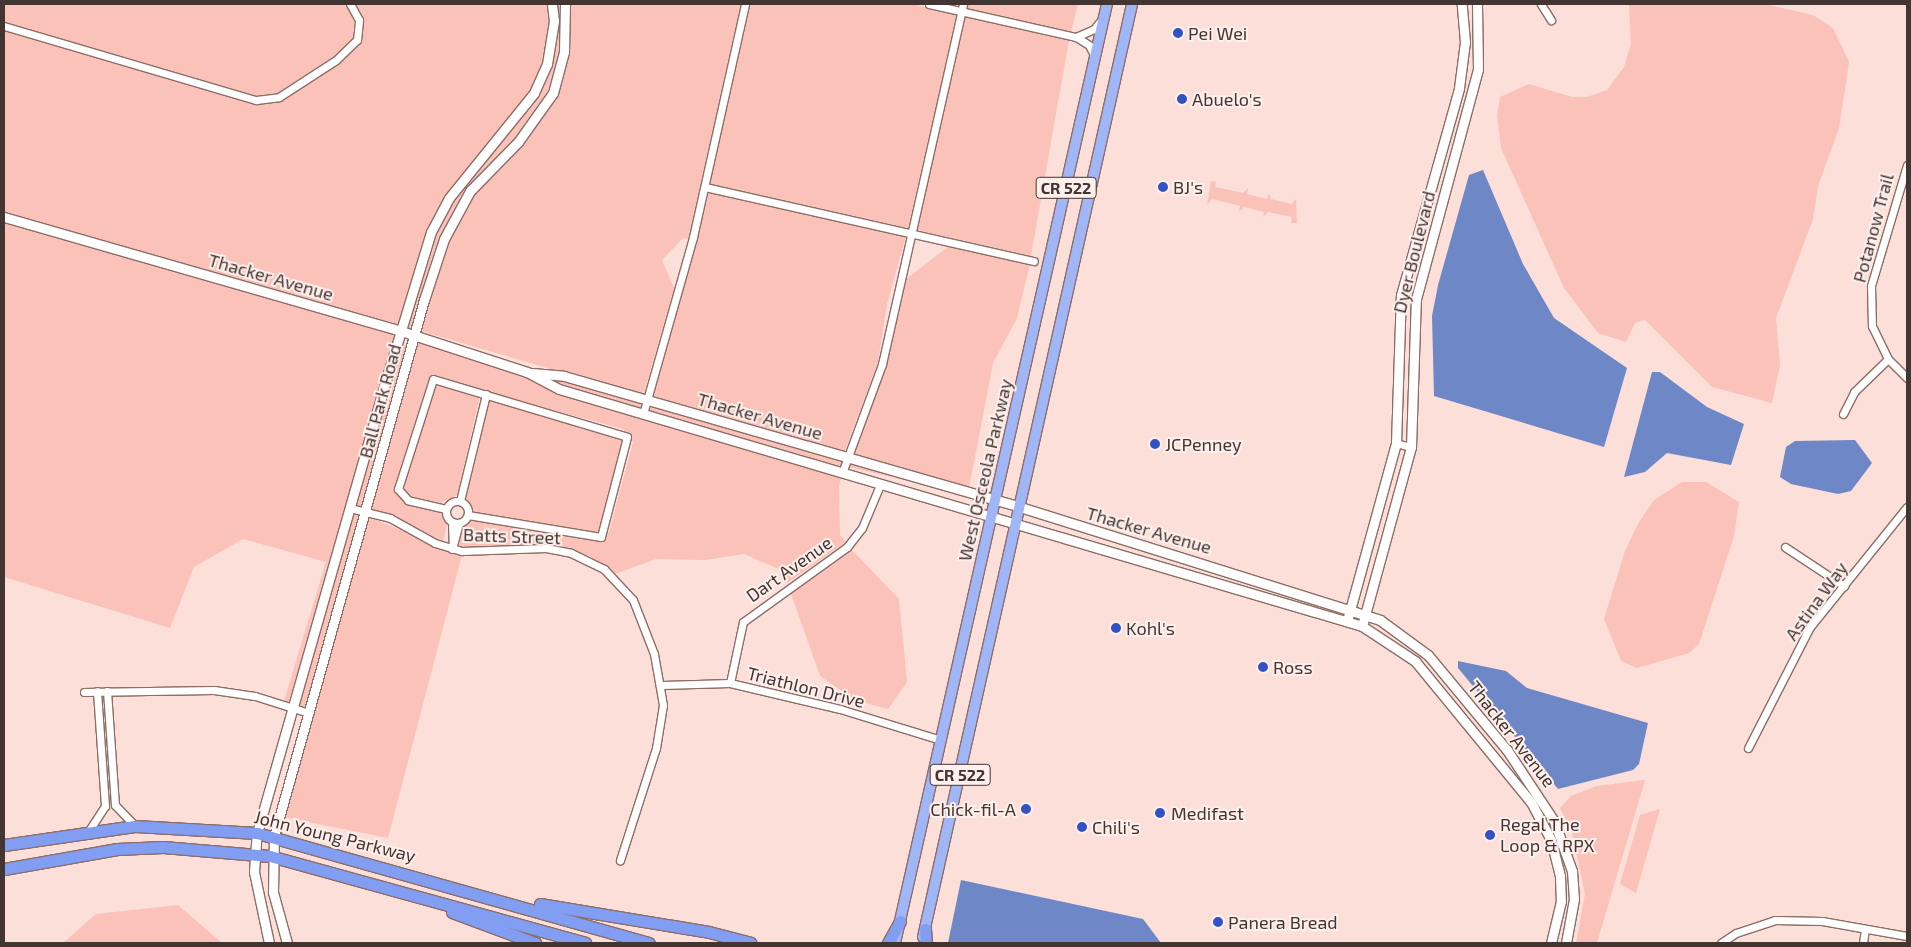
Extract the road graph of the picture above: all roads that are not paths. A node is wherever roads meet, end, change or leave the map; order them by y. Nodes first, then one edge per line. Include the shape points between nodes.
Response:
1 (350, 4) edge
2 (552, 4) edge
3 (565, 4) edge
4 (745, 4) edge
5 (929, 4) edge
6 (1108, 4) edge
7 (1132, 4) edge
8 (1462, 4) edge
9 (1477, 4) edge
10 (1540, 4) edge
11 (963, 8) edge
12 (1105, 15) junction
13 (1551, 20) dead end
14 (4, 26) edge
15 (1076, 37) junction
16 (1095, 57) junction
17 (1907, 165) edge
18 (705, 187) junction
19 (4, 217) edge
20 (912, 233) junction
21 (1034, 261) dead end
22 (1405, 274) junction
23 (1420, 280) junction
24 (401, 331) junction
25 (415, 335) junction
26 (1888, 359) junction
27 (527, 372) junction
28 (1907, 378) edge
29 (486, 394) junction
30 (646, 401) junction
31 (643, 414) junction
32 (1842, 414) dead end
33 (756, 432) junction
34 (1396, 443) junction
35 (752, 446) junction
36 (1411, 447) junction
37 (847, 458) junction
38 (842, 473) junction
39 (880, 485) junction
40 (995, 500) junction
41 (460, 501) junction
42 (1907, 506) edge
43 (1020, 507) junction
44 (350, 508) junction
45 (446, 509) junction
46 (366, 512) junction
47 (468, 515) junction
48 (990, 518) junction
49 (456, 523) junction
50 (1016, 526) junction
51 (453, 547) junction
52 (1785, 547) dead end
53 (1232, 571) junction
54 (1243, 574) junction
55 (1228, 586) junction
56 (1844, 586) junction
57 (1240, 590) junction
58 (1352, 608) junction
59 (1366, 613) junction
60 (1347, 621) junction
61 (1362, 626) junction
62 (730, 683) junction
63 (662, 685) junction
64 (1455, 686) junction
65 (107, 691) junction
66 (84, 692) dead end
67 (97, 692) junction
68 (1444, 696) junction
69 (292, 707) junction
70 (309, 712) junction
71 (941, 740) junction
72 (1748, 748) dead end
73 (113, 781) junction
74 (104, 782) junction
75 (135, 826) junction
76 (90, 829) junction
77 (257, 833) junction
78 (274, 836) junction
79 (4, 845) edge
80 (254, 855) junction
81 (270, 856) junction
82 (620, 860) dead end
83 (4, 869) edge
84 (378, 884) junction
85 (506, 901) junction
86 (900, 921) junction
87 (925, 929) joint
88 (1865, 929) junction
89 (1907, 936) edge
90 (269, 943) edge
91 (287, 943) edge
92 (534, 943) edge
93 (585, 943) edge
94 (649, 943) edge
95 (751, 943) edge
96 (888, 943) edge
97 (895, 943) edge
98 (924, 943) edge
99 (1551, 943) edge
100 (1566, 943) edge
101 (1721, 943) edge
102 (1863, 943) edge

1 - 14 street via 359,20 357,40 336,60 279,97 256,100
2 - 24 street, Ball Park Road via 554,21 546,64 534,93 449,198 431,232
3 - 25 street, Ball Park Road via 564,52 552,93 518,142 470,191 444,239
4 - 18 street
5 - 11 street
6 - 12 main road, West Osceola Parkway / CR 522
7 - 43 main road, CR 522
8 - 22 street, Dyer Boulevard via 1465,42 1459,88
9 - 23 street, Dyer Boulevard via 1478,69
10 - 13 street
11 - 15 street
11 - 20 street
12 - 15 street via 1094,29
12 - 16 main road, West Osceola Parkway / CR 522
15 - 16 street via 1089,45
16 - 40 main road, West Osceola Parkway / CR 522
17 - 26 street, Potanow Trail via 1871,286 1872,326
18 - 20 street
18 - 30 street
19 - 24 street, Thacker Avenue
20 - 21 street
20 - 37 street via 882,364
22 - 23 street
22 - 34 street, Dyer Boulevard via 1397,330
23 - 36 street, Dyer Boulevard via 1412,337
24 - 25 street, Thacker Avenue
24 - 44 street, Ball Park Road
25 - 27 street, Thacker Avenue
25 - 46 street, Ball Park Road
26 - 28 street, Potanow Trail
26 - 32 street via 1854,392
27 - 30 street, Thacker Avenue via 564,376
27 - 31 street, Thacker Avenue via 559,389
29 - 41 street
29 - 45 street via 433,379 428,384 398,489 408,500
29 - 47 street via 622,433 628,442 601,537
30 - 31 street
30 - 33 street, Thacker Avenue
31 - 35 street, Thacker Avenue
33 - 35 street
33 - 37 street, Thacker Avenue
34 - 36 street
34 - 58 street, Dyer Boulevard
35 - 38 street, Thacker Avenue
36 - 59 street, Dyer Boulevard
37 - 38 street
37 - 40 street, Thacker Avenue
38 - 39 street, Thacker Avenue
39 - 48 street, Thacker Avenue
39 - 62 street, Dart Avenue via 862,528 847,548 743,622
40 - 43 street, Thacker Avenue
40 - 48 main road, West Osceola Parkway / CR 522
41 - 45 street
41 - 47 street
42 - 56 street, Astina Way
43 - 50 main road, CR 522
43 - 53 street, Thacker Avenue
44 - 46 street, Batts Street
44 - 69 street, Ball Park Road
45 - 49 street
46 - 51 street, Batts Street via 390,518
46 - 70 street, Ball Park Road
47 - 49 street
48 - 50 street, Thacker Avenue
48 - 71 main road, West Osceola Parkway / CR 522
49 - 51 street
50 - 55 street, Thacker Avenue
50 - 87 main road, CR 522
51 - 63 street, Batts Street via 488,553 552,549 604,569 619,582 643,618
52 - 56 street
53 - 54 street, Thacker Avenue
53 - 55 street
54 - 57 street
54 - 58 street, Thacker Avenue
55 - 57 street, Thacker Avenue
56 - 72 street, Astina Way via 1810,627
57 - 60 street, Thacker Avenue
58 - 59 street, Thacker Avenue
58 - 60 street, Dyer Boulevard
59 - 61 street, Dyer Boulevard
59 - 64 street, Thacker Avenue via 1399,631
60 - 61 street, Thacker Avenue
61 - 68 street, Thacker Avenue via 1415,661
62 - 63 street, Triathlon Drive
62 - 71 street, Triathlon Drive via 840,709
63 - 82 street, Batts Street via 661,728
64 - 68 street
64 - 100 street, Thacker Avenue via 1524,773 1562,834 1572,872 1574,899
65 - 67 street
65 - 69 street via 214,690
65 - 73 street
66 - 67 street
67 - 74 street
68 - 99 street, Thacker Avenue via 1531,802 1550,840 1561,901
69 - 70 street
69 - 77 street, Ball Park Road
70 - 78 street, Ball Park Road
71 - 86 main road, West Osceola Parkway / CR 522
73 - 74 street
73 - 75 street via 115,805
74 - 76 street via 105,806
75 - 76 highway, John Young Parkway
75 - 77 highway, John Young Parkway
76 - 79 highway, John Young Parkway
77 - 78 highway, John Young Parkway
77 - 80 street, Ball Park Road
78 - 81 street, Ball Park Road
78 - 85 highway, John Young Parkway
80 - 81 highway, John Young Parkway
80 - 83 highway, John Young Parkway via 163,847 118,849
80 - 90 street, Ball Park Road via 260,912
81 - 84 highway, John Young Parkway
81 - 91 street, Ball Park Road via 272,892
84 - 92 highway
84 - 93 highway, John Young Parkway
85 - 94 highway, John Young Parkway
85 - 95 highway via 709,932
86 - 96 highway
86 - 97 main road, West Osceola Parkway / CR 522
87 - 98 highway
88 - 89 street
88 - 101 street via 1822,920 1776,920 1736,933
88 - 102 street

